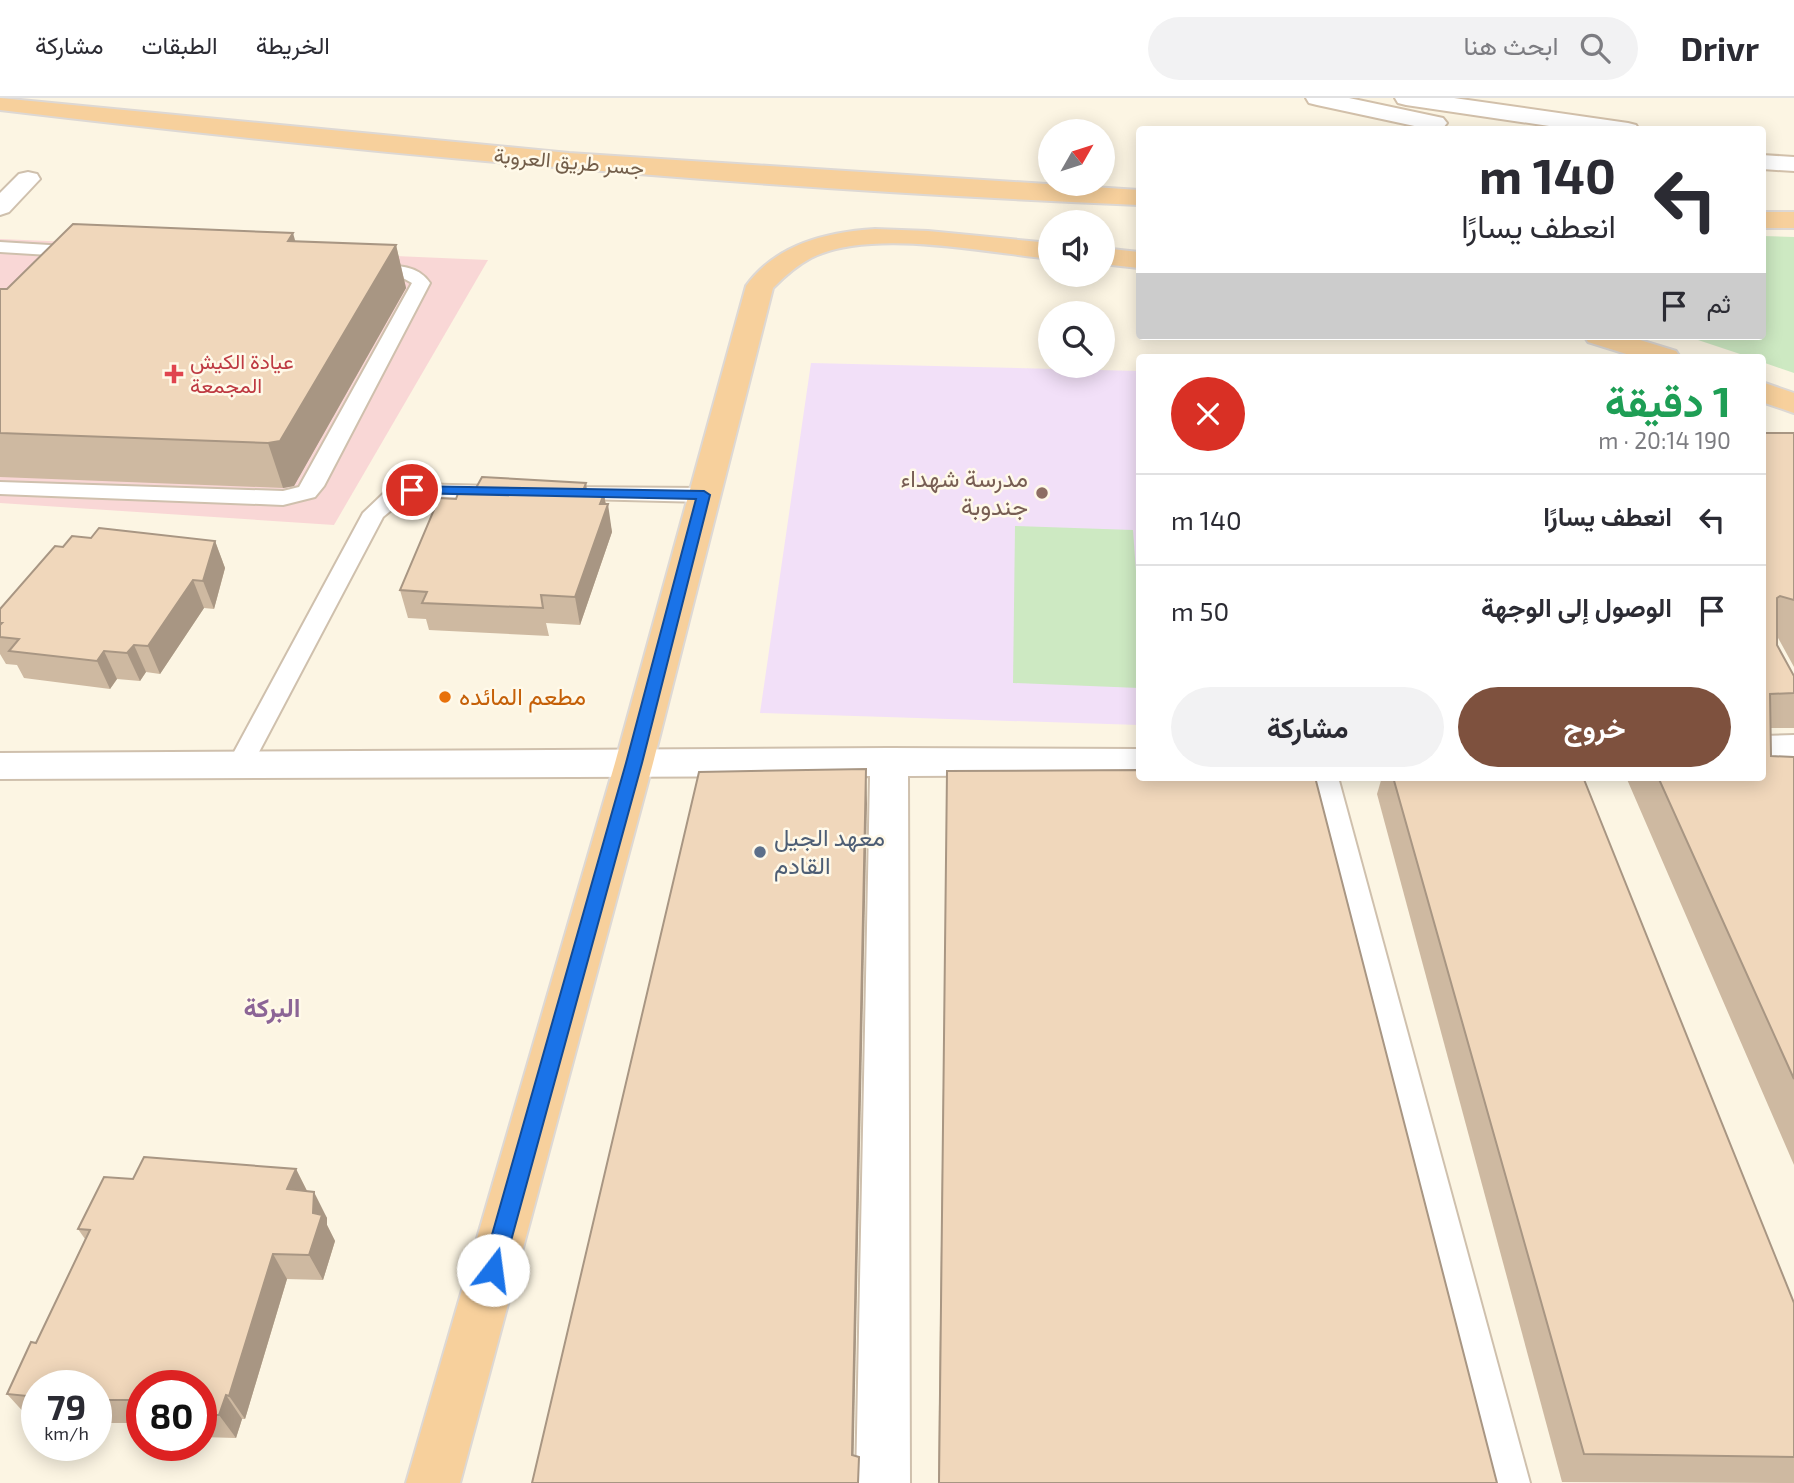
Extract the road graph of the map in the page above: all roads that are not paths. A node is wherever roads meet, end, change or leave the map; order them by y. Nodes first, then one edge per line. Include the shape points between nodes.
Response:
1 (1317, 98) edge
2 (1406, 98) edge
3 (0, 103) edge
4 (1458, 126) edge
5 (1600, 126) edge
6 (1766, 141) edge
7 (1794, 142) edge
8 (1766, 162) edge
9 (1794, 164) edge
10 (28, 179) dead end
11 (1136, 198) edge
12 (0, 207) edge
13 (1766, 220) edge
14 (1794, 220) edge
15 (0, 247) edge
16 (1038, 250) edge
17 (62, 251) junction
18 (104, 254) edge
19 (1115, 257) edge
20 (1136, 260) edge
21 (44, 269) edge
22 (353, 270) edge
23 (1611, 340) edge
24 (1656, 354) edge
25 (1766, 393) edge
26 (1794, 404) edge
27 (0, 488) edge
28 (509, 492) edge
29 (537, 492) edge
30 (704, 495) junction
31 (1794, 748) edge
32 (1766, 749) edge
33 (889, 761) junction
34 (1136, 762) edge
35 (634, 763) junction
36 (240, 765) junction
37 (0, 766) edge
38 (1320, 781) edge
39 (433, 1483) edge
40 (883, 1483) edge
41 (1503, 1483) edge

1 - 4 street
2 - 5 street
3 - 11 highway, جسر طريق العروبة via 504,157
6 - 7 street
8 - 9 street
10 - 12 street
13 - 14 highway
15 - 17 lane
16 - 30 highway via 892,234 824,244 796,254 774,269 760,286
17 - 18 lane
17 - 21 lane
19 - 20 highway
22 - 27 lane via 409,273 421,283 307,492 284,498
23 - 24 highway
25 - 26 highway
28 - 36 lane via 412,490 392,498 374,513
29 - 30 lane
30 - 35 highway
31 - 32 street
33 - 34 street
33 - 35 street
33 - 40 street
35 - 36 street
35 - 39 highway
36 - 37 street
38 - 41 street

